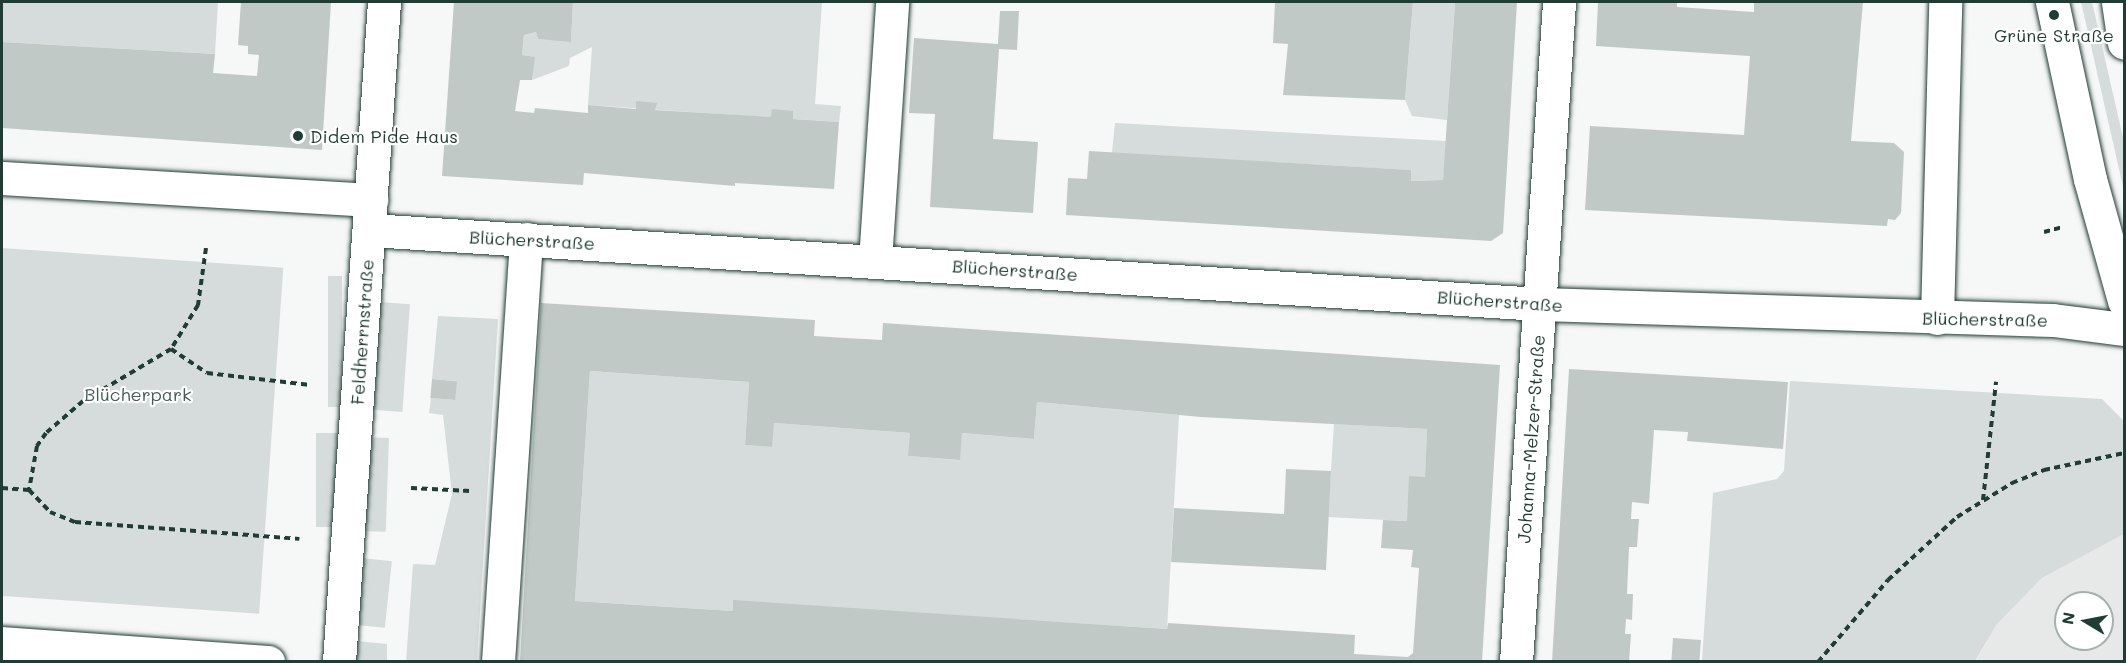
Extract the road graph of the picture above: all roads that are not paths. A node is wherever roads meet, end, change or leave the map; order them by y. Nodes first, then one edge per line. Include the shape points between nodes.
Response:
1 (384, 2) edge
2 (892, 2) edge
3 (1559, 2) edge
4 (1945, 2) edge
5 (2052, 2) edge
6 (2118, 2) edge
7 (2124, 42) edge
8 (2, 177) edge
9 (370, 215) junction
10 (526, 239) junction
11 (875, 261) junction
12 (2124, 301) edge
13 (1541, 304) junction
14 (1937, 318) junction
15 (2124, 329) edge
16 (2, 643) edge
17 (268, 662) edge
18 (339, 662) edge
19 (498, 662) edge
20 (1516, 662) edge

1 - 9 street, Feldherrnstraße
2 - 11 street
3 - 13 street, Johanna-Melzer-Straße
4 - 14 street
5 - 12 street via 2095,199
6 - 7 street
8 - 9 street, Blücherstraße
9 - 10 street, Blücherstraße
9 - 18 street, Feldherrnstraße
10 - 11 street, Blücherstraße
10 - 19 street
11 - 13 street, Blücherstraße
13 - 14 street, Blücherstraße
13 - 20 street, Johanna-Melzer-Straße
14 - 15 street, Blücherstraße via 2052,320
16 - 17 street

